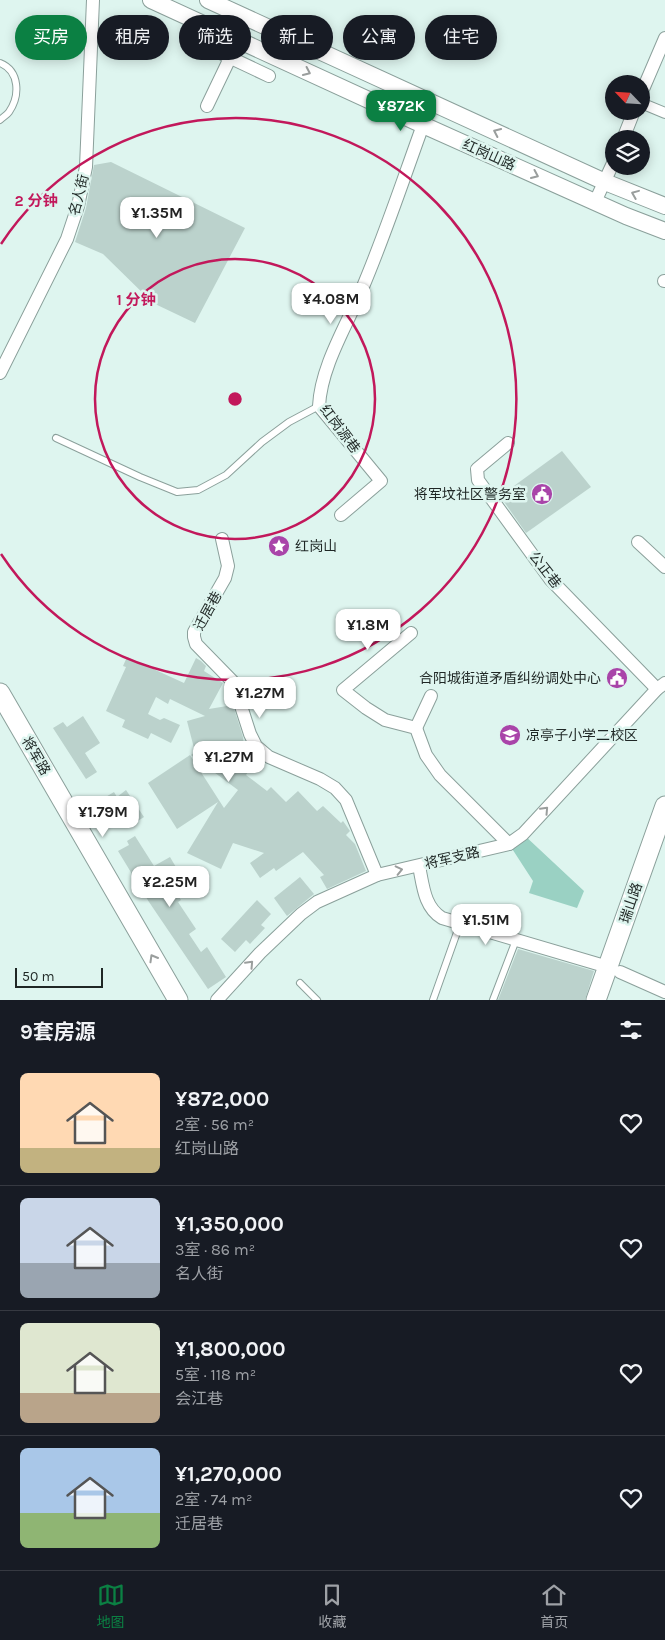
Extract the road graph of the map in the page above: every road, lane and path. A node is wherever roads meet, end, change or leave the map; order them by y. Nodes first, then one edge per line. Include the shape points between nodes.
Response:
1 (93, 0) edge
2 (151, 0) edge
3 (208, 0) edge
4 (185, 15) edge
5 (665, 38) edge
6 (251, 45) edge
7 (229, 60) edge
8 (234, 60) edge
9 (0, 63) edge
10 (649, 75) edge
11 (269, 76) dead end
12 (207, 106) dead end
13 (650, 107) edge
14 (665, 113) edge
15 (0, 120) edge
16 (423, 125) junction
17 (608, 175) edge
18 (605, 182) junction
19 (596, 202) junction
20 (665, 206) edge
21 (665, 231) edge
22 (0, 372) edge
23 (319, 406) junction
24 (56, 438) dead end
25 (508, 443) dead end
26 (341, 515) dead end
27 (222, 539) dead end
28 (638, 542) dead end
29 (665, 567) edge
30 (411, 633) dead end
31 (661, 686) edge
32 (0, 693) edge
33 (431, 696) dead end
34 (416, 728) junction
35 (665, 806) edge
36 (508, 844) junction
37 (665, 844) edge
38 (419, 866) junction
39 (377, 875) junction
40 (460, 924) junction
41 (516, 940) junction
42 (614, 970) junction
43 (300, 984) dead end
44 (665, 992) edge
45 (178, 1000) edge
46 (217, 1000) edge
47 (317, 1000) edge
48 (433, 1000) edge
49 (493, 1000) edge
50 (596, 1000) edge
51 (610, 1000) edge

1 - 22 street, 名人街 via 86,167 78,206 67,239
2 - 4 street, 红岗山路
18 -> 3 street, 红岗山路
5 - 10 street
6 -> 16 street, 红岗山路
7 - 12 street
8 - 11 street
9 - 15 lane via 11,71 17,83 13,105
13 - 14 street
16 -> 19 street, 红岗山路
16 - 23 street, 红岗源巷 via 379,247 328,366
17 - 18 street
18 - 19 street
20 -> 18 street, 红岗山路
19 - 21 street, 红岗山路
23 - 24 lane via 289,422 226,475 198,490 177,492
23 - 26 street, 红岗源巷 via 382,481
25 - 31 street, 公正巷 via 476,469 478,480 550,579
27 - 39 street, 迁居巷 via 228,566 217,595 194,632 196,644 238,687 241,706 256,746 269,757 335,788 346,800
28 - 29 street
30 - 34 street via 344,690 385,720
36 -> 31 street, 将军支路 via 523,834
45 -> 32 main road, 将军路
33 - 34 street
34 - 36 street via 426,755 440,775
35 - 42 main road, 瑞山路
36 - 38 street, 将军支路
37 - 42 main road, 瑞山路
39 -> 38 street, 将军支路
38 - 40 street via 428,906 433,913
46 -> 39 street, 将军支路 via 301,914 317,902
40 - 41 street
40 - 48 lane
41 - 42 street
41 - 49 lane
42 - 44 street
42 - 50 main road, 瑞山路
42 - 51 main road, 瑞山路
43 - 47 lane

